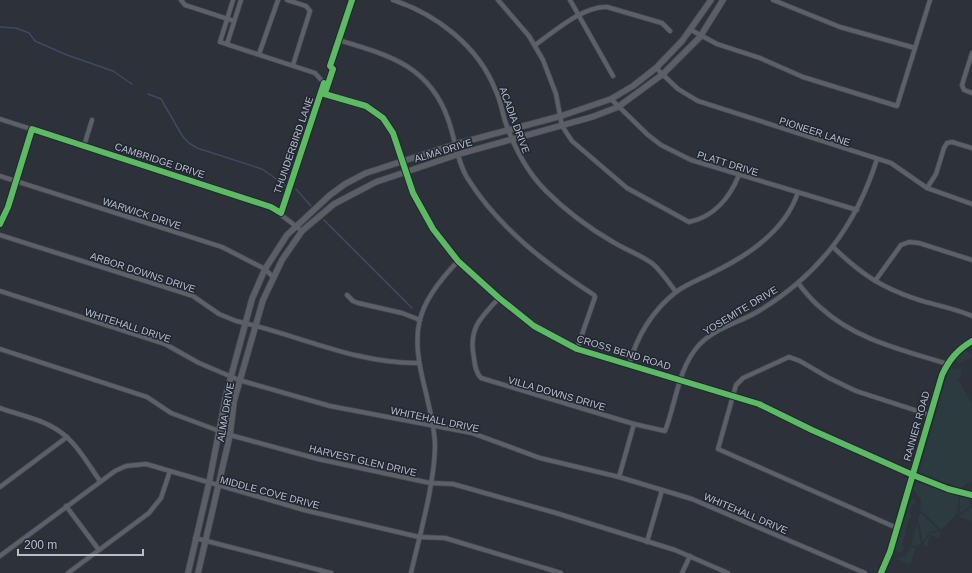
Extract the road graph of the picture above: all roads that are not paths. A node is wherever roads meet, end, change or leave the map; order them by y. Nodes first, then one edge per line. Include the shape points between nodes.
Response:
1 (181, 0) edge
2 (233, 0) edge
3 (287, 0) edge
4 (352, 0) edge
5 (393, 0) edge
6 (498, 0) edge
7 (570, 0) edge
8 (711, 0) edge
9 (723, 0) edge
10 (773, 0) edge
11 (930, 0) edge
12 (240, 1) edge
13 (277, 1) edge
14 (579, 15) junction
15 (227, 19) junction
16 (234, 21) junction
17 (224, 30) junction
18 (691, 30) junction
19 (670, 31) dead end
20 (231, 32) junction
21 (700, 37) junction
22 (338, 40) junction
23 (227, 44) junction
24 (535, 45) junction
25 (915, 48) junction
26 (972, 53) edge
27 (259, 54) junction
28 (293, 65) junction
29 (330, 66) dead end
30 (656, 68) junction
31 (663, 74) junction
32 (613, 76) dead end
33 (321, 93) junction
34 (972, 93) edge
35 (611, 98) junction
36 (618, 107) junction
37 (561, 116) junction
38 (0, 119) edge
39 (92, 120) dead end
40 (562, 126) junction
41 (32, 129) junction
42 (508, 130) junction
43 (512, 140) junction
44 (456, 144) junction
45 (84, 146) junction
46 (972, 148) edge
47 (459, 154) junction
48 (877, 159) junction
49 (403, 161) junction
50 (406, 171) junction
51 (739, 175) junction
52 (0, 176) edge
53 (15, 181) junction
54 (927, 188) junction
55 (798, 192) junction
56 (972, 204) edge
57 (857, 210) junction
58 (281, 213) junction
59 (0, 224) edge
60 (296, 226) junction
61 (302, 232) junction
62 (0, 234) edge
63 (833, 247) junction
64 (972, 260) edge
65 (458, 261) junction
66 (264, 269) junction
67 (273, 277) junction
68 (875, 281) junction
69 (798, 283) junction
70 (0, 291) edge
71 (676, 292) junction
72 (348, 295) dead end
73 (498, 298) junction
74 (972, 316) edge
75 (420, 320) junction
76 (245, 323) junction
77 (255, 327) junction
78 (972, 341) edge
79 (0, 349) edge
80 (577, 349) junction
81 (418, 363) junction
82 (948, 364) junction
83 (629, 365) junction
84 (231, 377) junction
85 (240, 380) junction
86 (681, 380) junction
87 (733, 396) junction
88 (0, 408) edge
89 (930, 414) junction
90 (634, 424) junction
91 (434, 427) junction
92 (220, 431) junction
93 (230, 435) junction
94 (67, 438) junction
95 (170, 471) junction
96 (913, 475) junction
97 (619, 477) junction
98 (100, 481) junction
99 (209, 483) junction
100 (430, 483) junction
101 (219, 486) junction
102 (0, 487) edge
103 (662, 490) junction
104 (972, 495) edge
105 (66, 506) junction
106 (897, 528) junction
107 (419, 536) junction
108 (195, 538) junction
109 (206, 541) junction
110 (647, 542) junction
111 (99, 550) junction
112 (0, 556) edge
113 (690, 556) junction
114 (68, 573) edge
115 (188, 573) edge
116 (198, 573) edge
117 (331, 573) edge
118 (411, 573) edge
119 (561, 573) edge
120 (682, 573) edge
121 (728, 573) edge
122 (865, 573) edge
123 (881, 573) edge

1 - 15 street via 185,5
2 - 12 street
2 - 15 street
3 - 28 street via 306,6 310,11
4 - 22 street
5 - 42 street, ACADIA DRIVE via 416,9 443,25 468,48 489,76
6 - 24 street
7 - 14 street
8 - 18 main road, ALMA DRIVE
9 - 21 main road, ALMA DRIVE
10 - 25 street via 840,27
11 - 25 street
12 - 16 street
13 - 27 street
14 - 19 street via 591,8 607,7 662,23
14 - 24 street
14 - 32 street
15 - 16 street
15 - 17 street
16 - 20 street
17 - 20 street
17 - 23 street via 220,42
18 - 21 street
18 - 30 main road, ALMA DRIVE
20 - 23 street
21 - 25 street via 760,58 823,85 897,106
21 - 31 main road, ALMA DRIVE
22 - 29 street
22 - 44 street via 399,60 418,75 428,84 443,106
23 - 27 street
24 - 37 street via 550,77
26 - 34 street via 962,87
27 - 28 street
28 - 33 street, THUNDERBIRD LANE via 315,73 324,83
30 - 31 street, PIONEER LANE
30 - 35 main road, ALMA DRIVE via 633,86
31 - 36 main road, ALMA DRIVE
31 - 48 street, PIONEER LANE via 688,96 712,106
33 - 49 street, CROSS BEND ROAD via 360,104 376,112 389,125
33 - 58 street, THUNDERBIRD LANE
35 - 36 street, PLATT DRIVE
35 - 37 main road, ALMA DRIVE
36 - 40 main road, ALMA DRIVE
36 - 51 street, PLATT DRIVE via 648,135 674,152
37 - 40 street
37 - 42 main road, ALMA DRIVE
38 - 41 street, CAMBRIDGE DRIVE
39 - 45 street
40 - 43 main road, ALMA DRIVE
40 - 51 street via 572,141 627,188 689,222 712,212 732,190
41 - 45 street, CAMBRIDGE DRIVE
41 - 53 street
42 - 43 street, ACADIA DRIVE
42 - 44 main road, ALMA DRIVE
43 - 47 main road, ALMA DRIVE
43 - 71 street, ACADIA DRIVE via 521,161 546,191 597,233 653,265
44 - 47 street
44 - 49 main road, ALMA DRIVE
45 - 58 street, CAMBRIDGE DRIVE via 271,207
46 - 54 street via 947,143 936,174
47 - 50 main road, ALMA DRIVE
47 - 80 street via 466,177 494,213 554,269 594,295
48 - 54 street, PIONEER LANE via 900,168
48 - 57 street, YOSEMITE DRIVE
49 - 50 street, CROSS BEND ROAD
49 - 60 main road, ALMA DRIVE via 366,173 346,184
50 - 61 main road, ALMA DRIVE via 348,195
50 - 65 street, CROSS BEND ROAD via 413,193 433,230
51 - 55 street, PLATT DRIVE
52 - 53 street, WARWICK DRIVE
53 - 59 street
53 - 66 street, WARWICK DRIVE via 222,247
54 - 56 street, PIONEER LANE
55 - 57 street, PLATT DRIVE
55 - 71 street via 790,213 763,241 731,264
57 - 63 street, YOSEMITE DRIVE
58 - 60 street, CAMBRIDGE DRIVE
60 - 61 street, CAMBRIDGE DRIVE
60 - 66 main road, ALMA DRIVE
61 - 67 main road, ALMA DRIVE
62 - 76 street, ARBOR DOWNS DRIVE via 194,296 219,314
63 - 68 street
63 - 69 street, YOSEMITE DRIVE
64 - 68 street via 919,243 904,242
65 - 73 street, CROSS BEND ROAD
65 - 75 street via 431,292
66 - 67 street, WARWICK DRIVE
66 - 76 main road, ALMA DRIVE
67 - 77 main road, ALMA DRIVE
68 - 74 street via 916,299
69 - 82 street via 821,309 854,331 890,347
69 - 86 street, YOSEMITE DRIVE via 756,312 707,338 692,355
70 - 84 street, WHITEHALL DRIVE via 165,344
71 - 83 street via 646,324 638,338
72 - 75 street via 358,303
73 - 80 street, CROSS BEND ROAD via 534,326
73 - 90 street, VILLA DOWNS DRIVE via 480,319 472,335 472,349 477,372 481,378
75 - 81 street
76 - 77 street, ARBOR DOWNS DRIVE
76 - 84 main road, ALMA DRIVE
77 - 81 street, ARBOR DOWNS DRIVE via 364,356 397,363
77 - 85 main road, ALMA DRIVE
78 - 82 street, RAINIER ROAD via 957,352
79 - 92 street, HARVEST GLEN DRIVE via 147,397 171,413
80 - 83 street, CROSS BEND ROAD
81 - 91 street
82 - 89 street, RAINIER ROAD
83 - 86 street, CROSS BEND ROAD
84 - 85 street, WHITEHALL DRIVE
84 - 92 main road, ALMA DRIVE
85 - 91 street, WHITEHALL DRIVE via 330,406
85 - 93 main road, ALMA DRIVE via 234,401
86 - 87 street, CROSS BEND ROAD
86 - 90 street, VILLA DOWNS DRIVE via 665,431
87 - 89 street via 736,385 743,378 789,357 800,360 829,378 856,390
87 - 96 street, CROSS BEND ROAD via 778,412
87 - 106 street via 718,450
88 - 94 street via 48,425
89 - 96 street, RAINIER ROAD
90 - 97 street
91 - 97 street, WHITEHALL DRIVE via 472,433 540,458
91 - 100 street
92 - 93 street, HARVEST GLEN DRIVE
92 - 99 main road, ALMA DRIVE
93 - 100 street, HARVEST GLEN DRIVE via 318,459
93 - 101 main road, ALMA DRIVE
94 - 98 street
94 - 102 street
95 - 98 street, MIDDLE COVE DRIVE via 137,464 115,471
95 - 99 street, MIDDLE COVE DRIVE
95 - 111 street via 153,509
96 - 104 street, CROSS BEND ROAD via 948,489
96 - 106 street, RAINIER ROAD
97 - 103 street, WHITEHALL DRIVE
98 - 105 street, MIDDLE COVE DRIVE
99 - 101 street, MIDDLE COVE DRIVE
99 - 108 main road, ALMA DRIVE
100 - 107 street
100 - 110 street, HARVEST GLEN DRIVE via 453,484
101 - 107 street, MIDDLE COVE DRIVE via 304,510
101 - 109 main road, ALMA DRIVE
103 - 110 street
103 - 122 street, WHITEHALL DRIVE via 704,503
105 - 111 street
105 - 112 street, MIDDLE COVE DRIVE
106 - 123 street, RAINIER ROAD
107 - 118 street
107 - 119 street, MIDDLE COVE DRIVE via 445,538
108 - 109 street
108 - 115 main road, ALMA DRIVE
109 - 116 main road, ALMA DRIVE
109 - 117 street
110 - 113 street, HARVEST GLEN DRIVE
111 - 114 street
113 - 120 street
113 - 121 street, HARVEST GLEN DRIVE

